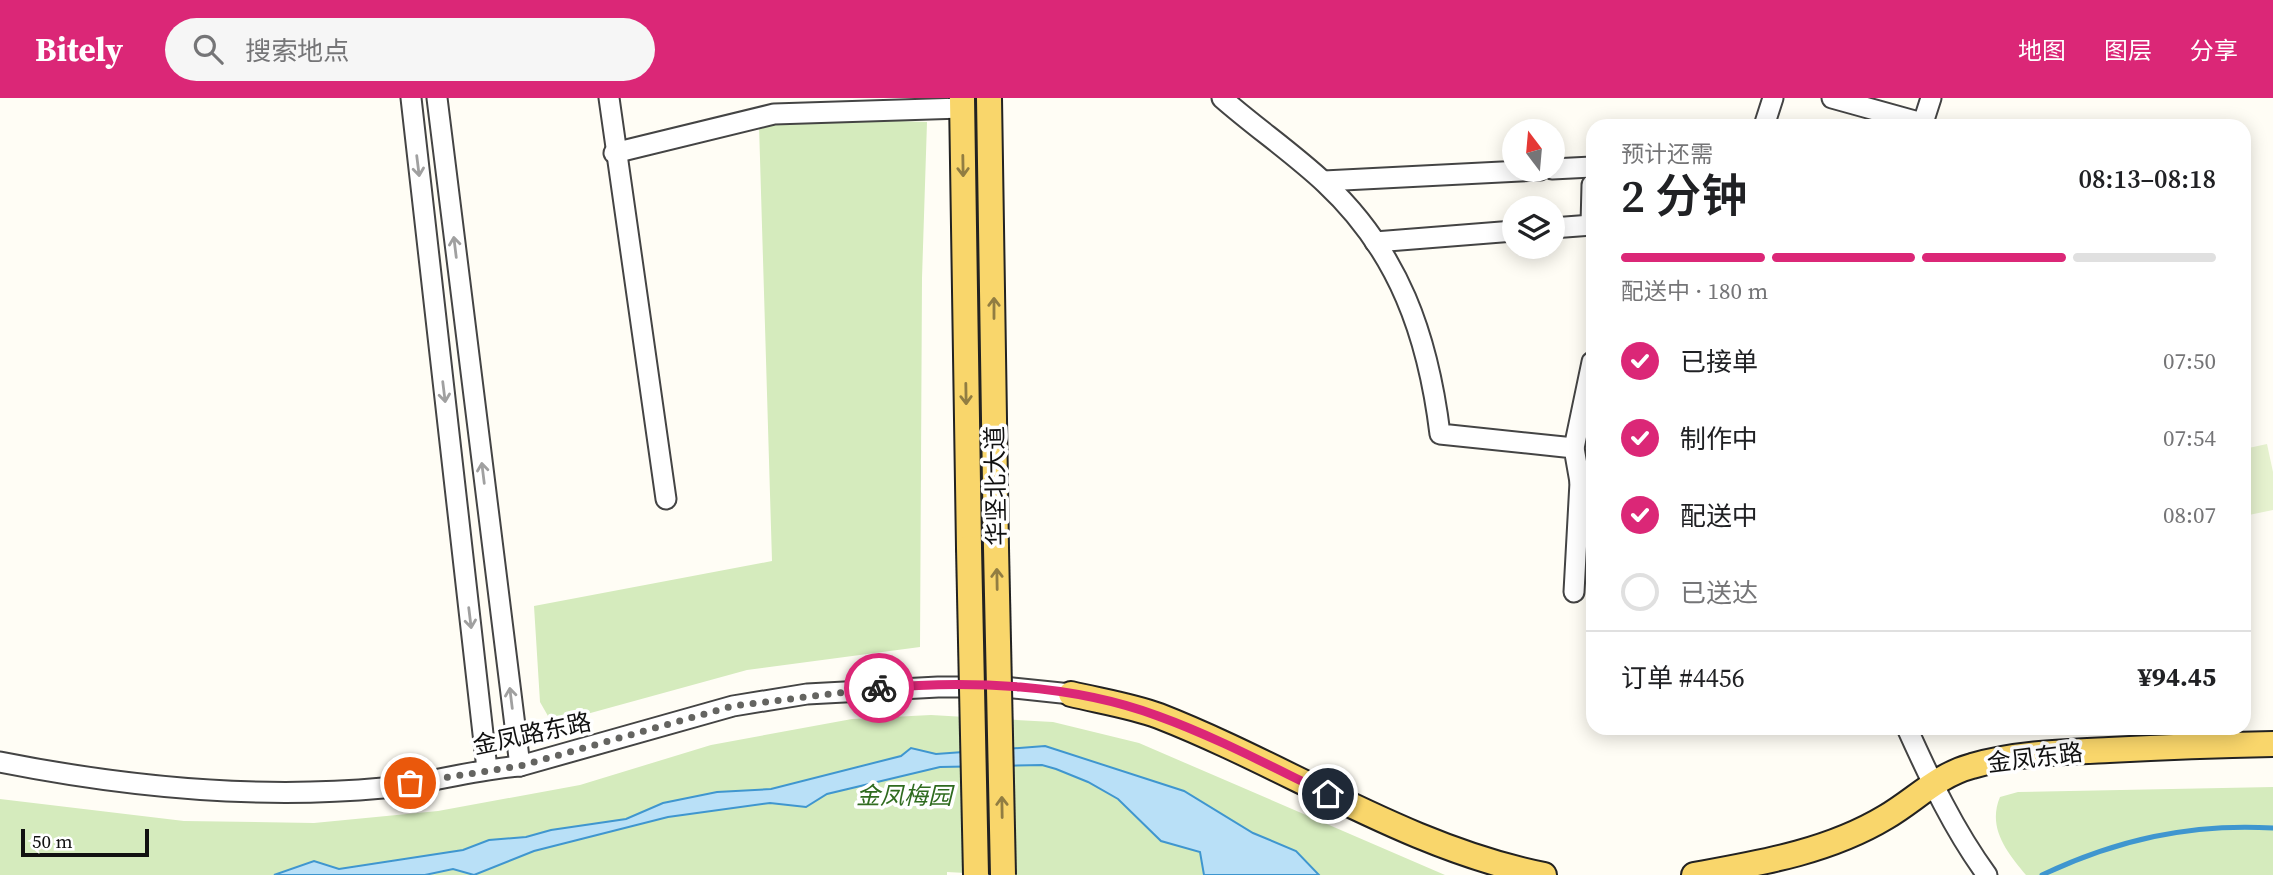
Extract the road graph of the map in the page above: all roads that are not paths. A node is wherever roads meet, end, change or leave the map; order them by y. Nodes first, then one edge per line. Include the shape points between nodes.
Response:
1 (411, 98) edge
2 (437, 98) edge
3 (609, 98) edge
4 (989, 98) edge
5 (1222, 98) edge
6 (1773, 98) edge
7 (1832, 98) edge
8 (1931, 98) edge
9 (962, 103) edge
10 (1766, 119) edge
11 (1905, 119) edge
12 (1924, 119) edge
13 (614, 153) junction
14 (1586, 167) edge
15 (1565, 168) edge
16 (1502, 172) edge
17 (1324, 181) junction
18 (1586, 225) edge
19 (1565, 227) edge
20 (1502, 232) edge
21 (1375, 242) junction
22 (1586, 391) edge
23 (1574, 448) junction
24 (1586, 482) edge
25 (666, 499) dead end
26 (1574, 592) dead end
27 (1071, 694) joint
28 (1910, 735) edge
29 (2273, 744) edge
30 (0, 762) edge
31 (520, 766) junction
32 (487, 769) junction
33 (1932, 783) junction
34 (976, 875) edge
35 (1003, 875) edge
36 (1544, 875) edge
37 (1694, 875) edge
38 (1987, 875) edge

1 -> 32 street
31 -> 2 street
3 - 13 street
35 -> 4 main road, 华坚北大道, bridge
5 - 17 street
6 - 10 street
7 - 11 street
8 - 12 street
9 - 13 street via 774,114
9 -> 34 main road, 华坚北大道, bridge
13 - 25 street
14 - 15 street
16 - 17 street
17 - 21 street
18 - 19 street
20 - 21 street
21 - 23 street via 1411,306 1434,389 1440,435
22 - 23 street
23 - 24 street
24 - 26 street
27 - 31 street, 金凤路东路 via 938,687 807,694 733,706
27 - 36 main road via 1157,715 1425,836 1517,870
28 - 33 street
29 - 33 main road, 金凤东路 via 2006,758 1969,766
30 - 32 street, 金凤路东路 via 177,789 286,793 384,788
31 - 32 street, 金凤路东路
33 - 37 main road, 金凤东路 via 1886,817 1837,841 1777,859
33 - 38 street

